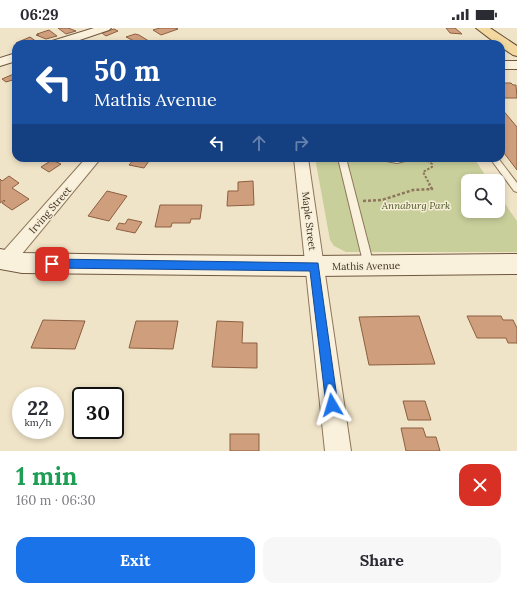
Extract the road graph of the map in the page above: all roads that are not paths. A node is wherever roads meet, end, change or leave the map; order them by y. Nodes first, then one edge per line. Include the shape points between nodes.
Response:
1 (105, 28) edge
2 (482, 28) edge
3 (85, 31) edge
4 (65, 40) edge
5 (100, 40) dead end
6 (500, 40) edge
7 (505, 44) edge
8 (517, 52) edge
9 (12, 58) edge
10 (0, 62) edge
11 (505, 65) edge
12 (517, 65) edge
13 (90, 162) edge
14 (301, 162) edge
15 (343, 162) edge
16 (497, 162) edge
17 (517, 189) edge
18 (3, 260) edge
19 (517, 264) edge
20 (314, 266) junction
21 (369, 266) junction
22 (338, 451) edge

1 - 3 street
2 - 6 main road
3 - 4 street
3 - 5 street
7 - 8 main road
9 - 10 street
11 - 12 street
13 - 18 street, Irving Street
14 - 20 street, Maple Street
15 - 21 lane
16 - 17 lane
18 - 20 street, Mathis Avenue via 22,263
19 - 21 street, Mathis Avenue
20 - 21 street, Mathis Avenue
20 - 22 street, Maple Street

